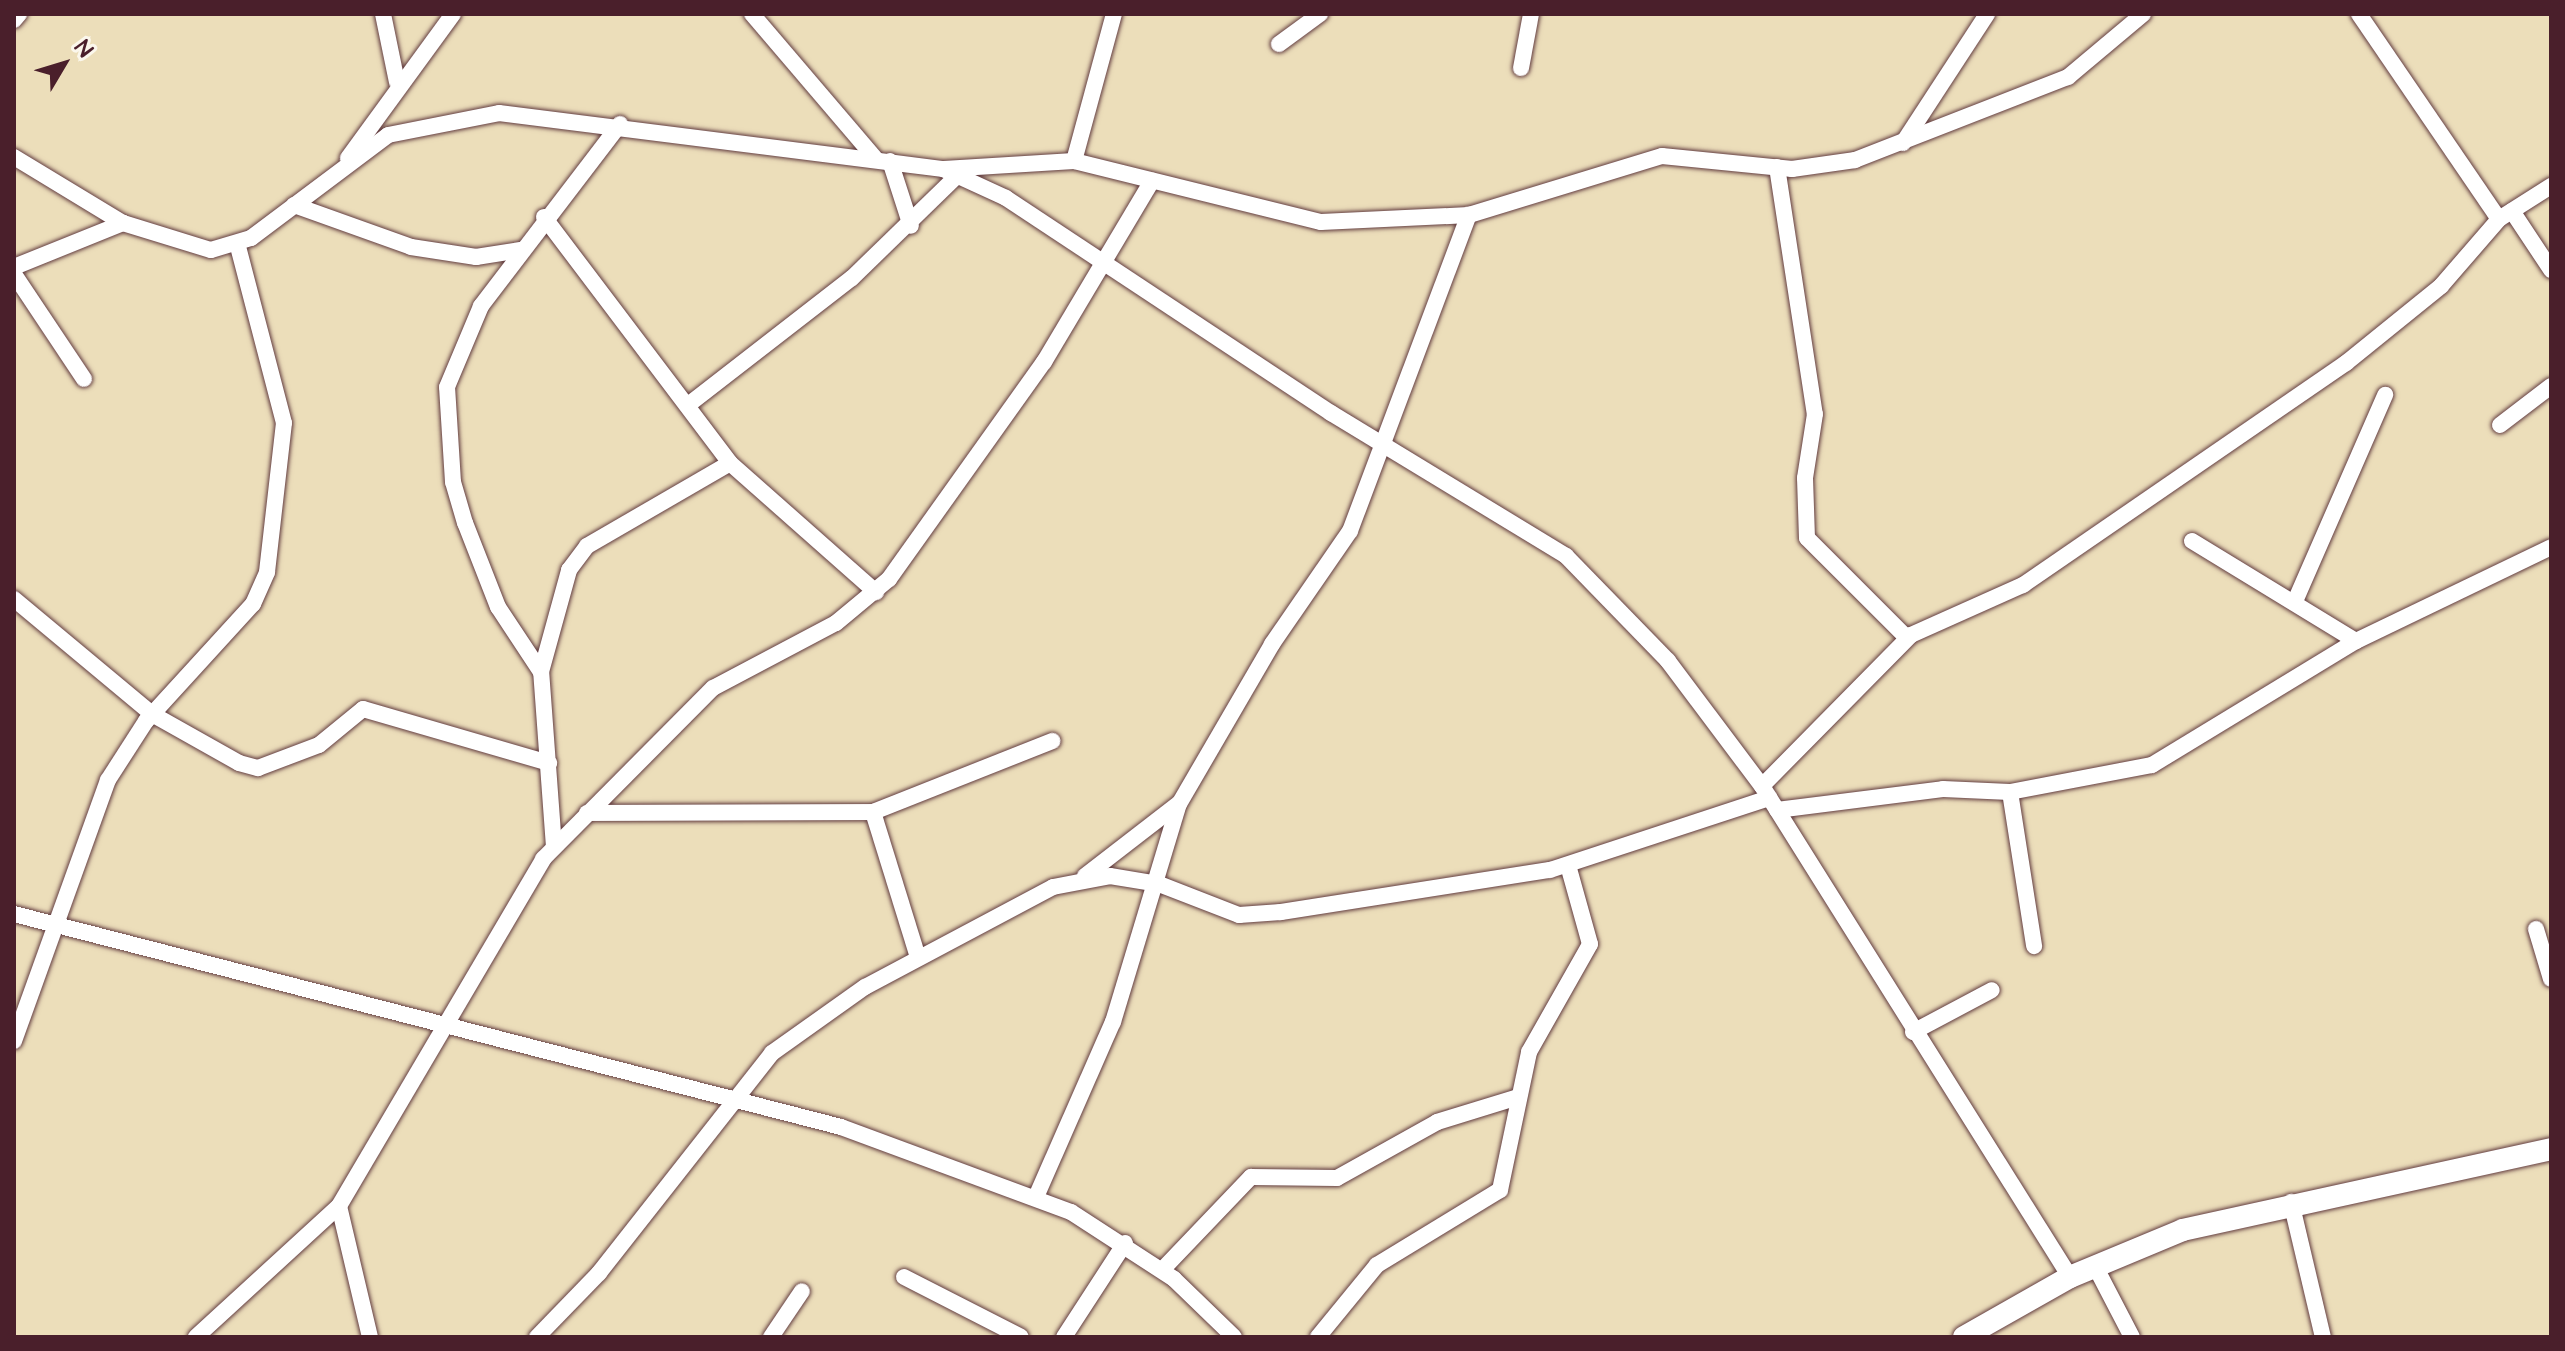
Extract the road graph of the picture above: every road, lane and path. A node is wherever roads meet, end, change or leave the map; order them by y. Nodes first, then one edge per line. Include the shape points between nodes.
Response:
1 (19, 14) edge
2 (383, 14) edge
3 (453, 14) edge
4 (752, 14) edge
5 (1114, 14) edge
6 (1320, 14) edge
7 (1531, 14) edge
8 (1987, 14) edge
9 (2143, 14) edge
10 (2359, 14) edge
11 (14, 20) edge
12 (1279, 44) dead end
13 (1521, 68) dead end
14 (397, 82) junction
15 (620, 124) junction
16 (1903, 143) junction
17 (14, 157) edge
18 (883, 160) junction
19 (1074, 161) junction
20 (344, 166) junction
21 (1777, 167) junction
22 (950, 173) junction
23 (1152, 181) junction
24 (2551, 186) edge
25 (294, 205) junction
26 (1469, 215) junction
27 (2506, 215) junction
28 (544, 217) junction
29 (123, 223) junction
30 (911, 226) junction
31 (238, 246) junction
32 (520, 250) junction
33 (1103, 257) junction
34 (14, 267) edge
35 (2551, 270) edge
36 (14, 274) edge
37 (84, 379) dead end
38 (2551, 386) edge
39 (2385, 395) dead end
40 (688, 405) junction
41 (2500, 425) dead end
42 (1380, 440) junction
43 (730, 463) junction
44 (2192, 541) dead end
45 (2551, 547) edge
46 (876, 592) junction
47 (14, 599) edge
48 (2296, 599) junction
49 (1907, 638) junction
50 (2356, 641) junction
51 (541, 672) junction
52 (152, 714) junction
53 (1052, 741) dead end
54 (549, 763) junction
55 (2010, 792) junction
56 (1769, 798) junction
57 (1179, 804) junction
58 (873, 812) junction
59 (587, 813) junction
60 (554, 847) junction
61 (1568, 865) junction
62 (1085, 876) junction
63 (1159, 884) junction
64 (14, 914) edge
65 (2536, 929) dead end
66 (58, 931) junction
67 (2034, 946) dead end
68 (918, 957) junction
69 (2551, 979) edge
70 (1992, 990) dead end
71 (443, 1021) junction
72 (1913, 1032) junction
73 (14, 1041) edge
74 (1515, 1098) junction
75 (739, 1099) junction
76 (2551, 1149) edge
77 (1036, 1197) junction
78 (2291, 1202) junction
79 (339, 1206) junction
80 (1125, 1243) junction
81 (2095, 1266) junction
82 (1162, 1270) junction
83 (904, 1277) dead end
84 (2070, 1277) junction
85 (802, 1291) dead end
86 (196, 1337) edge
87 (370, 1337) edge
88 (537, 1337) edge
89 (771, 1337) edge
90 (1021, 1337) edge
91 (1064, 1337) edge
92 (1234, 1337) edge
93 (1318, 1337) edge
94 (1964, 1337) edge
95 (2132, 1337) edge
96 (2323, 1337) edge

1 - 11 street
2 - 14 street
3 - 14 street
4 - 18 street
5 - 19 street
6 - 12 street
7 - 13 street
8 - 16 street
9 - 16 street via 2068,77
10 - 27 street
14 - 20 street
15 - 18 street
15 - 20 street via 499,113 388,135
15 - 28 street
16 - 21 street via 1855,160
17 - 29 street
18 - 22 street
18 - 30 street
19 - 22 street
19 - 23 street
20 - 25 street
21 - 26 street via 1662,156
21 - 49 street via 1815,414 1805,478 1807,538
22 - 30 street
22 - 33 street
23 - 26 street via 1321,222
23 - 33 street
24 - 27 street
25 - 31 street
25 - 32 street via 411,247 476,257
26 - 42 street
27 - 35 street
27 - 49 street via 2441,286 2346,363 2023,585
28 - 32 street
28 - 40 street
29 - 31 street via 211,250
29 - 34 street
30 - 40 street
31 - 52 street via 284,423 267,572 253,604
32 - 51 street via 481,306 447,387 453,482 465,523 498,607
33 - 42 street
33 - 46 street via 1044,362
36 - 37 street
38 - 41 street
39 - 48 street
40 - 43 street
42 - 56 street via 1566,556 1668,661
42 - 57 street via 1350,531 1272,644 1241,708
43 - 46 street
43 - 51 street via 577,557
44 - 48 street
45 - 50 street
46 - 59 street via 836,623 713,688
47 - 52 street
48 - 50 street
49 - 56 street
50 - 55 street via 2152,765
51 - 54 street
52 - 54 street via 258,768 319,745 363,709
52 - 66 street via 108,780
53 - 58 street
54 - 60 street
55 - 56 street via 1943,789
55 - 67 street
56 - 61 street
56 - 72 street
57 - 62 street
57 - 63 street
58 - 59 street
58 - 68 street
59 - 60 street
60 - 71 street
61 - 63 street via 1239,915
61 - 74 street via 1590,944 1529,1052
62 - 63 street
62 - 68 street
63 - 77 street via 1108,1034
64 - 66 street
65 - 69 street
66 - 71 street
66 - 73 street
68 - 75 street via 772,1053
70 - 72 street
71 - 75 street
71 - 79 street
72 - 84 street
74 - 82 street via 1437,1122 1337,1178 1251,1177
74 - 93 street via 1500,1190 1377,1265
75 - 77 street
75 - 88 street via 599,1273
76 - 78 street
77 - 80 street
78 - 81 street via 2183,1230
78 - 96 street
79 - 86 street
79 - 87 street
80 - 82 street
80 - 91 street
81 - 84 street
81 - 95 street
82 - 92 street
83 - 90 street
84 - 94 street
85 - 89 street

